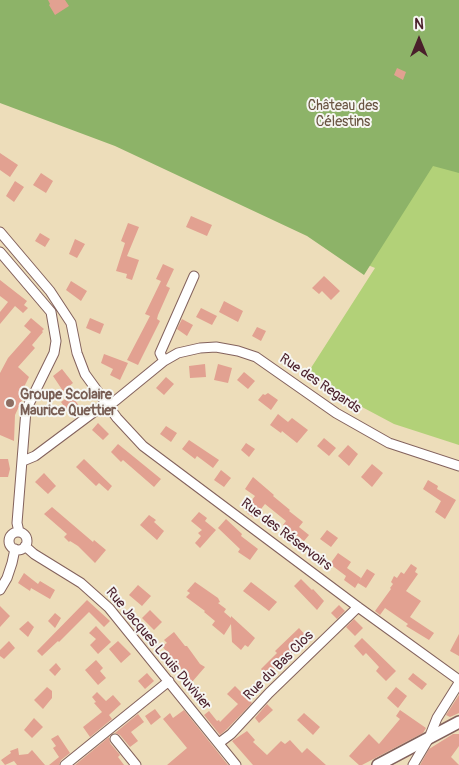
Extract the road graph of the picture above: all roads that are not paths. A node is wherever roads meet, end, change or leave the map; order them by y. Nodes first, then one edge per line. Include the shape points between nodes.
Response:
1 (0, 232) edge
2 (0, 252) edge
3 (194, 276) dead end
4 (164, 361) junction
5 (106, 403) junction
6 (23, 461) junction
7 (459, 466) edge
8 (18, 532) junction
9 (0, 535) edge
10 (9, 538) junction
11 (24, 546) junction
12 (14, 549) junction
13 (0, 590) edge
14 (358, 607) junction
15 (169, 681) junction
16 (459, 682) edge
17 (459, 722) edge
18 (111, 735) junction
19 (429, 738) junction
20 (219, 743) junction
21 (66, 765) edge
22 (136, 765) edge
23 (236, 765) edge
24 (378, 765) edge
25 (413, 765) edge

1 - 5 street, Rue des Réservoirs via 50,291 71,323 85,374
2 - 6 street via 51,312 56,341 54,353 26,410
3 - 4 street via 160,353
4 - 5 street, Rue des Regards via 115,401
4 - 7 street, Rue des Regards via 178,353 216,347 256,357 336,413 389,443
5 - 6 street, Rue des Regards via 35,456
5 - 14 street, Rue des Réservoirs via 144,446
6 - 8 street
8 - 10 street
8 - 11 street via 25,536
9 - 10 street
10 - 12 street
11 - 12 street
11 - 15 street, Rue Jacques Louis Duvivier via 81,583 109,608
12 - 13 street via 7,578
14 - 16 street, Rue des Réservoirs
14 - 20 street, Rue du Bas Clos
15 - 18 street
15 - 20 street, Rue Jacques Louis Duvivier
16 - 19 street
17 - 19 main road
18 - 21 street
18 - 22 street
19 - 24 main road
19 - 25 street
20 - 23 street, Rue Jacques Louis Duvivier

